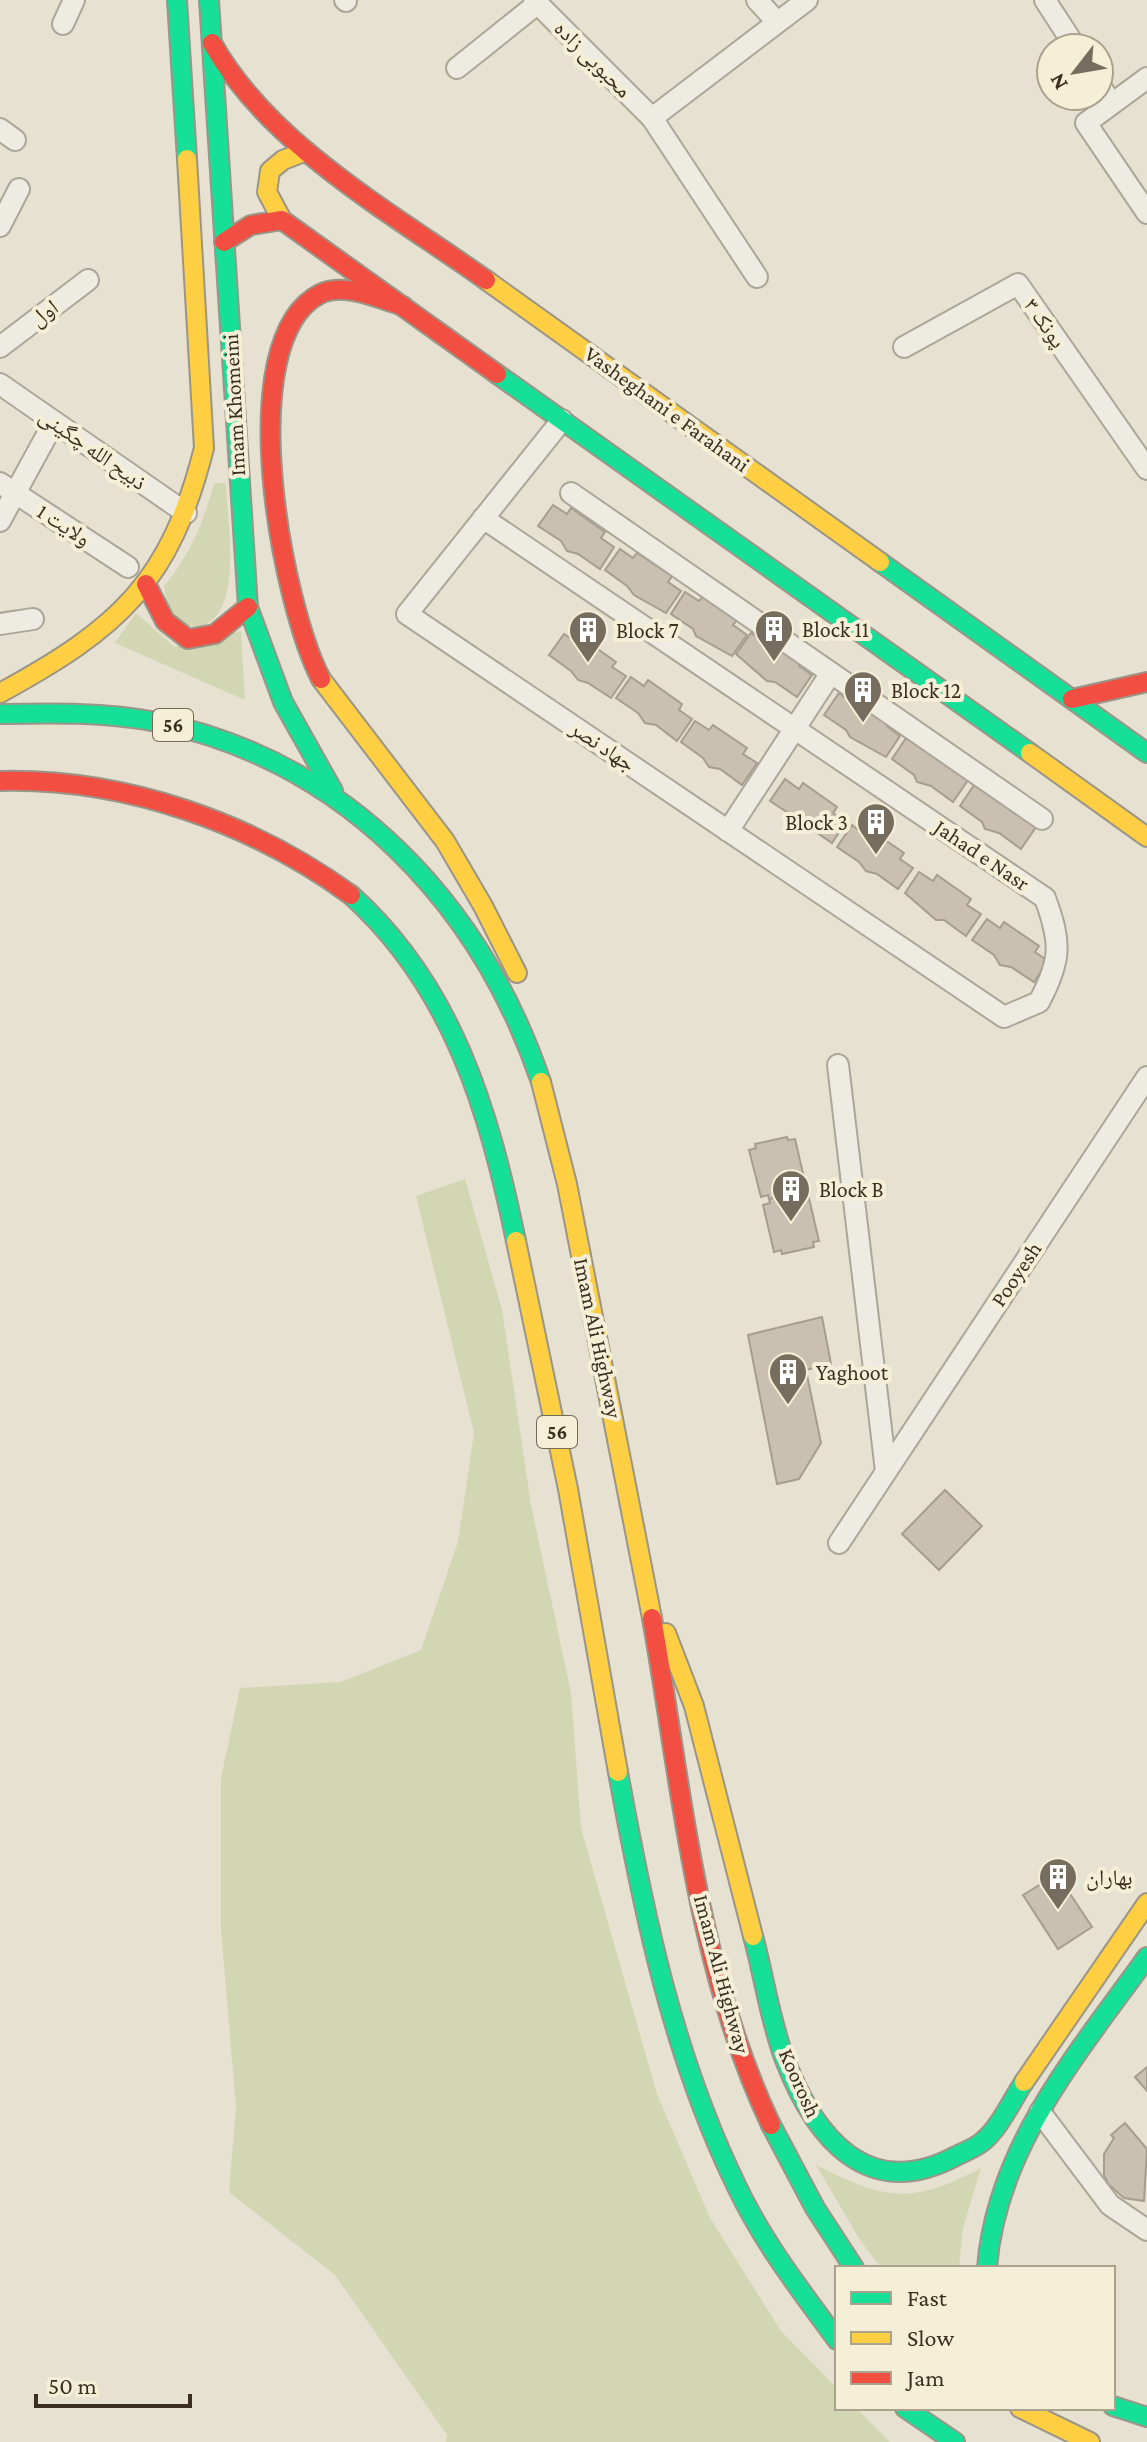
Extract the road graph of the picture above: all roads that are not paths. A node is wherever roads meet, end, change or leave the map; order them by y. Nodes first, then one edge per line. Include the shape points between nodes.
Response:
1 (74, 0) edge
2 (209, 0) edge
3 (757, 0) edge
4 (807, 0) edge
5 (1045, 0) edge
6 (172, 2) edge
7 (536, 2) edge
8 (777, 22) junction
9 (63, 24) dead end
10 (1066, 32) edge
11 (212, 43) junction
12 (457, 68) dead end
13 (1147, 78) edge
14 (1115, 100) edge
15 (1100, 112) edge
16 (652, 118) junction
17 (306, 151) junction
18 (19, 189) dead end
19 (1147, 213) edge
20 (282, 220) junction
21 (0, 226) edge
22 (224, 242) junction
23 (757, 277) dead end
24 (88, 280) dead end
25 (403, 306) junction
26 (0, 347) edge
27 (904, 347) dead end
28 (0, 384) edge
29 (562, 420) junction
30 (54, 422) junction
31 (1147, 469) edge
32 (8, 488) edge
33 (571, 493) dead end
34 (186, 513) junction
35 (483, 518) junction
36 (0, 521) edge
37 (128, 567) dead end
38 (146, 584) junction
39 (248, 607) junction
40 (33, 619) dead end
41 (0, 624) edge
42 (831, 673) junction
43 (1147, 682) edge
44 (0, 693) edge
45 (1072, 699) junction
46 (0, 714) edge
47 (795, 729) junction
48 (1147, 753) edge
49 (0, 781) edge
50 (333, 791) junction
51 (1042, 819) dead end
52 (728, 831) junction
53 (1147, 837) edge
54 (527, 995) dead end
55 (541, 1036) dead end
56 (838, 1065) dead end
57 (1147, 1077) edge
58 (550, 1118) junction
59 (613, 1408) junction
60 (554, 1416) junction
61 (597, 1429) dead end
62 (572, 1432) dead end
63 (886, 1471) junction
64 (609, 1490) dead end
65 (633, 1499) junction
66 (839, 1543) dead end
67 (647, 1583) junction
68 (1147, 1903) edge
69 (1147, 1957) edge
70 (1040, 2112) junction
71 (984, 2141) junction
72 (1012, 2162) junction
73 (1147, 2230) edge
74 (853, 2266) edge
75 (987, 2266) edge
76 (835, 2338) edge
77 (1115, 2407) edge
78 (908, 2410) edge
79 (1024, 2410) edge
80 (1147, 2417) edge
81 (955, 2442) edge
82 (1090, 2442) edge

1 - 9 street
2 - 11 main road, Imam Khomeini
3 - 8 street
4 - 8 street
5 - 10 street
6 - 34 main road, Imam Khomeini via 204,448
7 - 12 street
7 - 16 street, محبوبی زاده
8 - 16 street
11 - 17 main road, Vasheghani e Farahani via 232,81 261,116
11 - 22 main road, Imam Khomeini
13 - 14 street
15 - 19 street via 1086,123
16 - 23 street, محبوبی زاده
17 - 20 main road via 270,171 267,192
17 - 45 main road, Vasheghani e Farahani
18 - 21 street
20 - 22 main road via 242,228
20 - 25 main road
22 - 39 main road, Imam Khomeini
24 - 26 street, اول
25 - 29 main road
25 - 54 main road via 351,292 318,294 291,317 278,343 270,409 276,516 292,603 311,660 345,718 416,799 490,913
27 - 31 street, پونک ۳ via 1018,284
28 - 30 street, ذبیح الله چگینی
29 - 35 street, جهاد نصر
29 - 53 main road
30 - 32 street
30 - 34 street, ذبیح الله چگینی
32 - 36 street
32 - 37 street, ولایت 1
33 - 42 street
34 - 38 main road, Imam Khomeini via 171,548
35 - 47 street, Jahad e Nasr
35 - 52 street, جهاد نصر via 407,614
38 - 39 main road via 168,629 186,641 221,632
38 - 44 main road, Imam Khomeini via 120,617
39 - 50 main road, Imam Khomeini via 282,704
40 - 41 street
42 - 47 street
42 - 51 street
43 - 45 main road
45 - 48 main road, Vasheghani e Farahani
46 - 50 main road, Imam Ali Highway / 56 via 103,715 186,727 278,760
47 - 52 street
47 - 52 street, Jahad e Nasr via 1045,898 1059,938 1057,961 1039,1002 1004,1017
49 - 60 main road, 56 via 85,786 228,824 306,861 389,931 437,998 478,1096 501,1173
50 - 58 main road, Imam Ali Highway / 56 via 401,852 448,904 479,950 528,1045
55 - 58 main road
56 - 63 street
57 - 63 street, Pooyesh
58 - 59 main road, Imam Ali Highway / 56
59 - 61 main road
59 - 65 main road, Imam Ali Highway / 56
60 - 62 main road
60 - 76 main road, 56 via 578,1501 644,1922 673,2033 712,2140 749,2214 793,2285
63 - 66 street, Pooyesh
64 - 65 main road
65 - 67 main road, Imam Ali Highway / 56
67 - 71 main road, Koorosh via 694,1706 785,2060 803,2100 844,2154 870,2169 901,2173 933,2168
67 - 74 main road, Imam Ali Highway / 56 via 700,1895 729,2013 762,2110 789,2165
68 - 71 main road, Koorosh
69 - 70 main road
70 - 72 main road
70 - 73 street via 1110,2205
71 - 72 main road via 980,2152 988,2165 1002,2169
72 - 75 main road via 986,2242
77 - 80 main road
78 - 81 main road
79 - 82 main road

